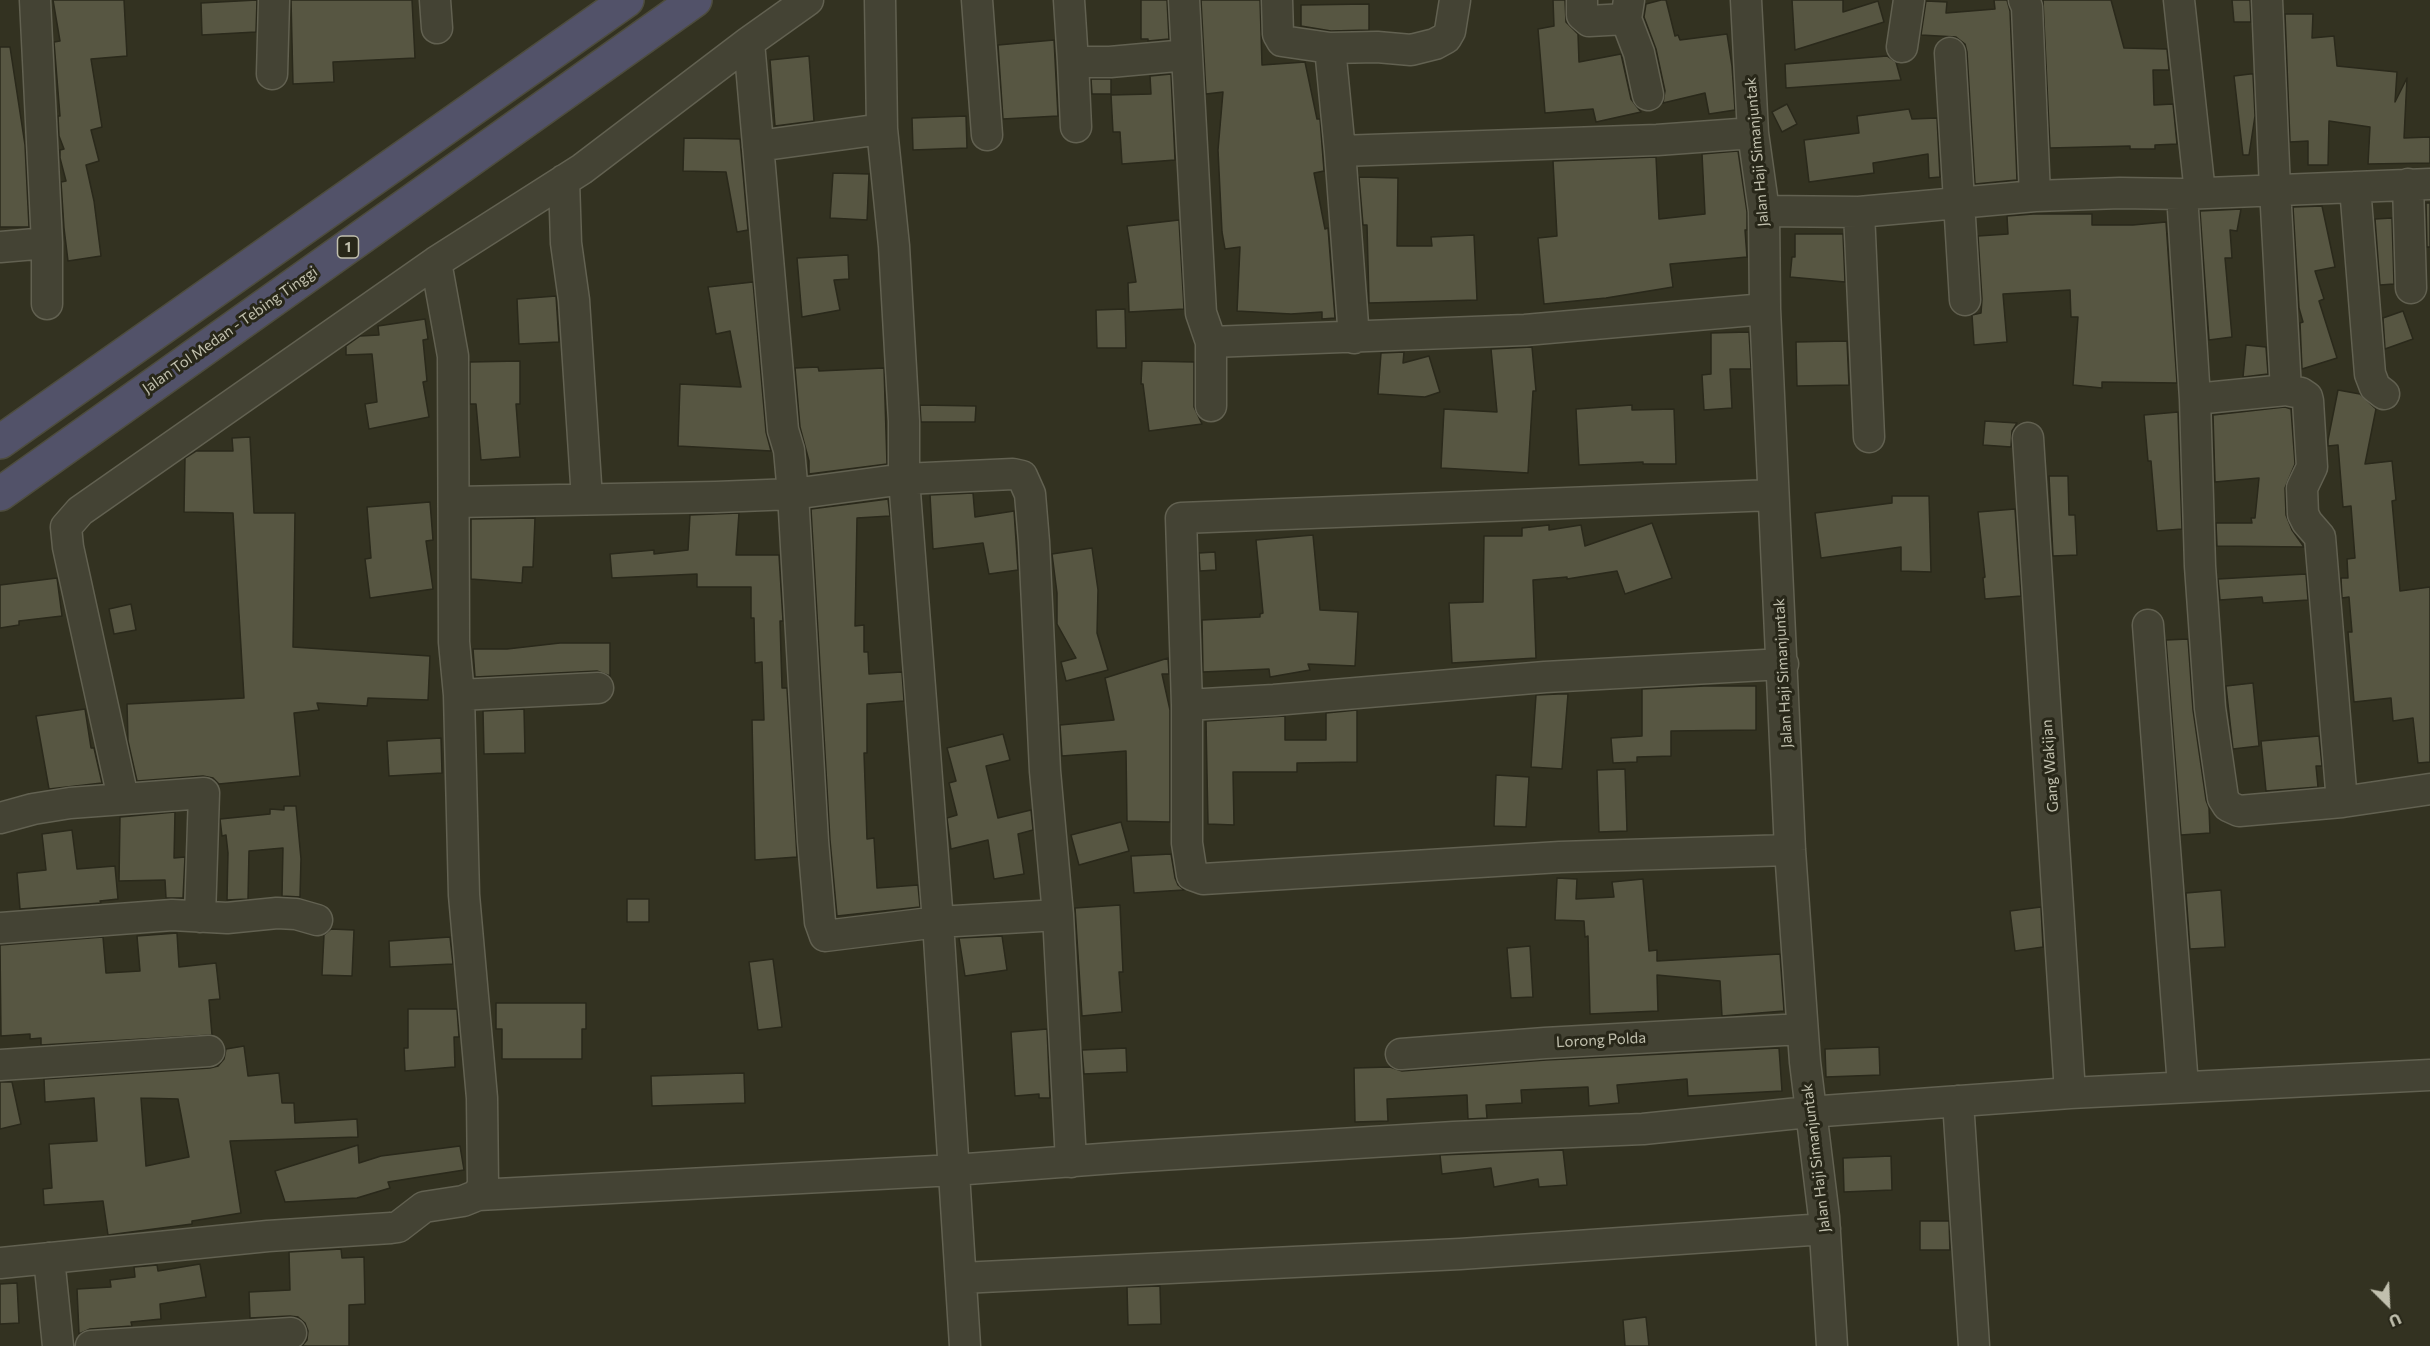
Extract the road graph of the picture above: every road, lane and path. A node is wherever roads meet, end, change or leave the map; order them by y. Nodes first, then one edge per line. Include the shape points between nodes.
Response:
1 (35, 0) edge
2 (274, 0) edge
3 (627, 0) edge
4 (695, 0) edge
5 (808, 0) edge
6 (880, 0) edge
7 (977, 0) edge
8 (1069, 0) edge
9 (1184, 0) edge
10 (1276, 0) edge
11 (1455, 0) edge
12 (1582, 0) edge
13 (1743, 0) edge
14 (1909, 0) edge
15 (2024, 0) edge
16 (2179, 0) edge
17 (2267, 0) edge
18 (1628, 9) edge
19 (749, 42) junction
20 (1902, 47) dead end
21 (1330, 48) junction
22 (1950, 53) dead end
23 (1187, 55) junction
24 (1072, 62) junction
25 (272, 74) dead end
26 (1648, 95) dead end
27 (1076, 127) dead end
28 (882, 129) junction
29 (1753, 133) junction
30 (987, 135) dead end
31 (758, 146) junction
32 (1340, 151) junction
33 (564, 180) junction
34 (2419, 184) edge
35 (2355, 187) junction
36 (2275, 189) junction
37 (2191, 194) junction
38 (2035, 196) junction
39 (1960, 203) junction
40 (1764, 211) junction
41 (1859, 212) junction
42 (47, 243) junction
43 (0, 248) edge
44 (436, 262) junction
45 (2411, 288) dead end
46 (1965, 300) dead end
47 (47, 304) dead end
48 (1765, 309) junction
49 (1354, 338) junction
50 (1211, 342) junction
51 (2286, 390) junction
52 (2384, 394) dead end
53 (2195, 399) junction
54 (1211, 406) dead end
55 (1869, 437) dead end
56 (2028, 438) dead end
57 (0, 442) edge
58 (904, 479) junction
59 (0, 494) edge
60 (794, 494) junction
61 (1773, 495) junction
62 (586, 499) junction
63 (455, 502) junction
64 (2148, 625) dead end
65 (1783, 664) junction
66 (598, 688) dead end
67 (459, 695) junction
68 (1187, 705) junction
69 (2430, 789) edge
70 (123, 798) junction
71 (2342, 802) junction
72 (0, 818) edge
73 (1790, 850) junction
74 (1058, 915) junction
75 (177, 916) junction
76 (317, 920) dead end
77 (938, 922) junction
78 (0, 928) edge
79 (1802, 1029) junction
80 (209, 1051) dead end
81 (1401, 1054) dead end
82 (0, 1065) edge
83 (2430, 1075) edge
84 (2183, 1086) junction
85 (2070, 1094) junction
86 (1958, 1101) junction
87 (1809, 1112) junction
88 (1071, 1162) junction
89 (954, 1170) junction
90 (478, 1195) junction
91 (1825, 1229) junction
92 (49, 1258) junction
93 (0, 1263) edge
94 (961, 1278) junction
95 (291, 1333) dead end
96 (58, 1346) edge
97 (91, 1346) edge
98 (965, 1346) edge
99 (1833, 1346) edge
100 (1974, 1346) edge

1 - 42 street
2 - 25 street
3 - 57 highway
4 - 59 highway, Jalan Tol Medan - Tebing Tinggi / 1
5 - 19 street
6 - 28 street
7 - 30 street
8 - 24 street
9 - 23 street
10 - 21 street via 1282,41
11 - 21 street via 1450,31 1435,44 1411,50
12 - 18 street via 1582,15 1589,21
13 - 29 street, Jalan Haji Simanjuntak
14 - 20 street
15 - 38 street
16 - 37 street
17 - 36 street
18 - 26 street
19 - 31 street
19 - 33 street
21 - 32 street
22 - 39 street
23 - 24 street
23 - 50 street via 1201,313
24 - 27 street
28 - 31 street
28 - 58 street via 894,246
29 - 32 street
29 - 40 street, Jalan Haji Simanjuntak
31 - 60 street via 783,430
32 - 49 street
33 - 44 street
33 - 62 street
34 - 35 street
34 - 45 street
35 - 36 street
35 - 52 street via 2370,374 2375,387
36 - 37 street
36 - 51 street
37 - 38 street
37 - 53 street
38 - 39 street
39 - 41 street
39 - 46 street
40 - 41 street
40 - 48 street, Jalan Haji Simanjuntak
41 - 55 street
42 - 43 street
42 - 47 street
44 - 63 street via 453,356
44 - 70 street via 80,511 66,527
48 - 49 street via 1525,330
48 - 61 street, Jalan Haji Simanjuntak
49 - 50 street
50 - 54 street
51 - 53 street
51 - 71 street via 2301,393 2308,401 2312,467 2302,488 2303,514 2320,537
53 - 71 street via 2200,566 2210,708 2223,798 2228,806 2239,811
56 - 85 street, Gang Wakijan
58 - 60 street
58 - 74 street via 1013,474 1022,476 1030,494 1045,771
58 - 77 street
60 - 62 street
60 - 77 street via 820,922 825,936
61 - 65 street, Jalan Haji Simanjuntak
61 - 68 street via 1180,518
62 - 63 street
63 - 67 street via 454,642
64 - 84 street
65 - 68 street via 1545,677
65 - 73 street, Jalan Haji Simanjuntak
66 - 67 street
67 - 90 street via 464,895 482,1098 483,1185
68 - 73 street via 1187,843 1192,875 1203,879 1560,857
69 - 71 street
70 - 72 street via 59,804
70 - 75 street via 204,793
73 - 79 street, Jalan Haji Simanjuntak
74 - 77 street
74 - 88 street
75 - 76 street via 296,914
75 - 78 street
77 - 89 street
79 - 81 street, Lorong Polda
79 - 87 street, Jalan Haji Simanjuntak
80 - 82 street
83 - 84 street
84 - 85 street
85 - 86 street
86 - 87 street
86 - 100 street
87 - 88 street via 1643,1129
87 - 91 street, Jalan Haji Simanjuntak
88 - 89 street
89 - 90 street
89 - 94 street
90 - 92 street via 424,1208 398,1227
91 - 94 street via 1460,1254
91 - 99 street, Jalan Haji Simanjuntak
92 - 93 street
92 - 96 street
94 - 98 street
95 - 97 street

